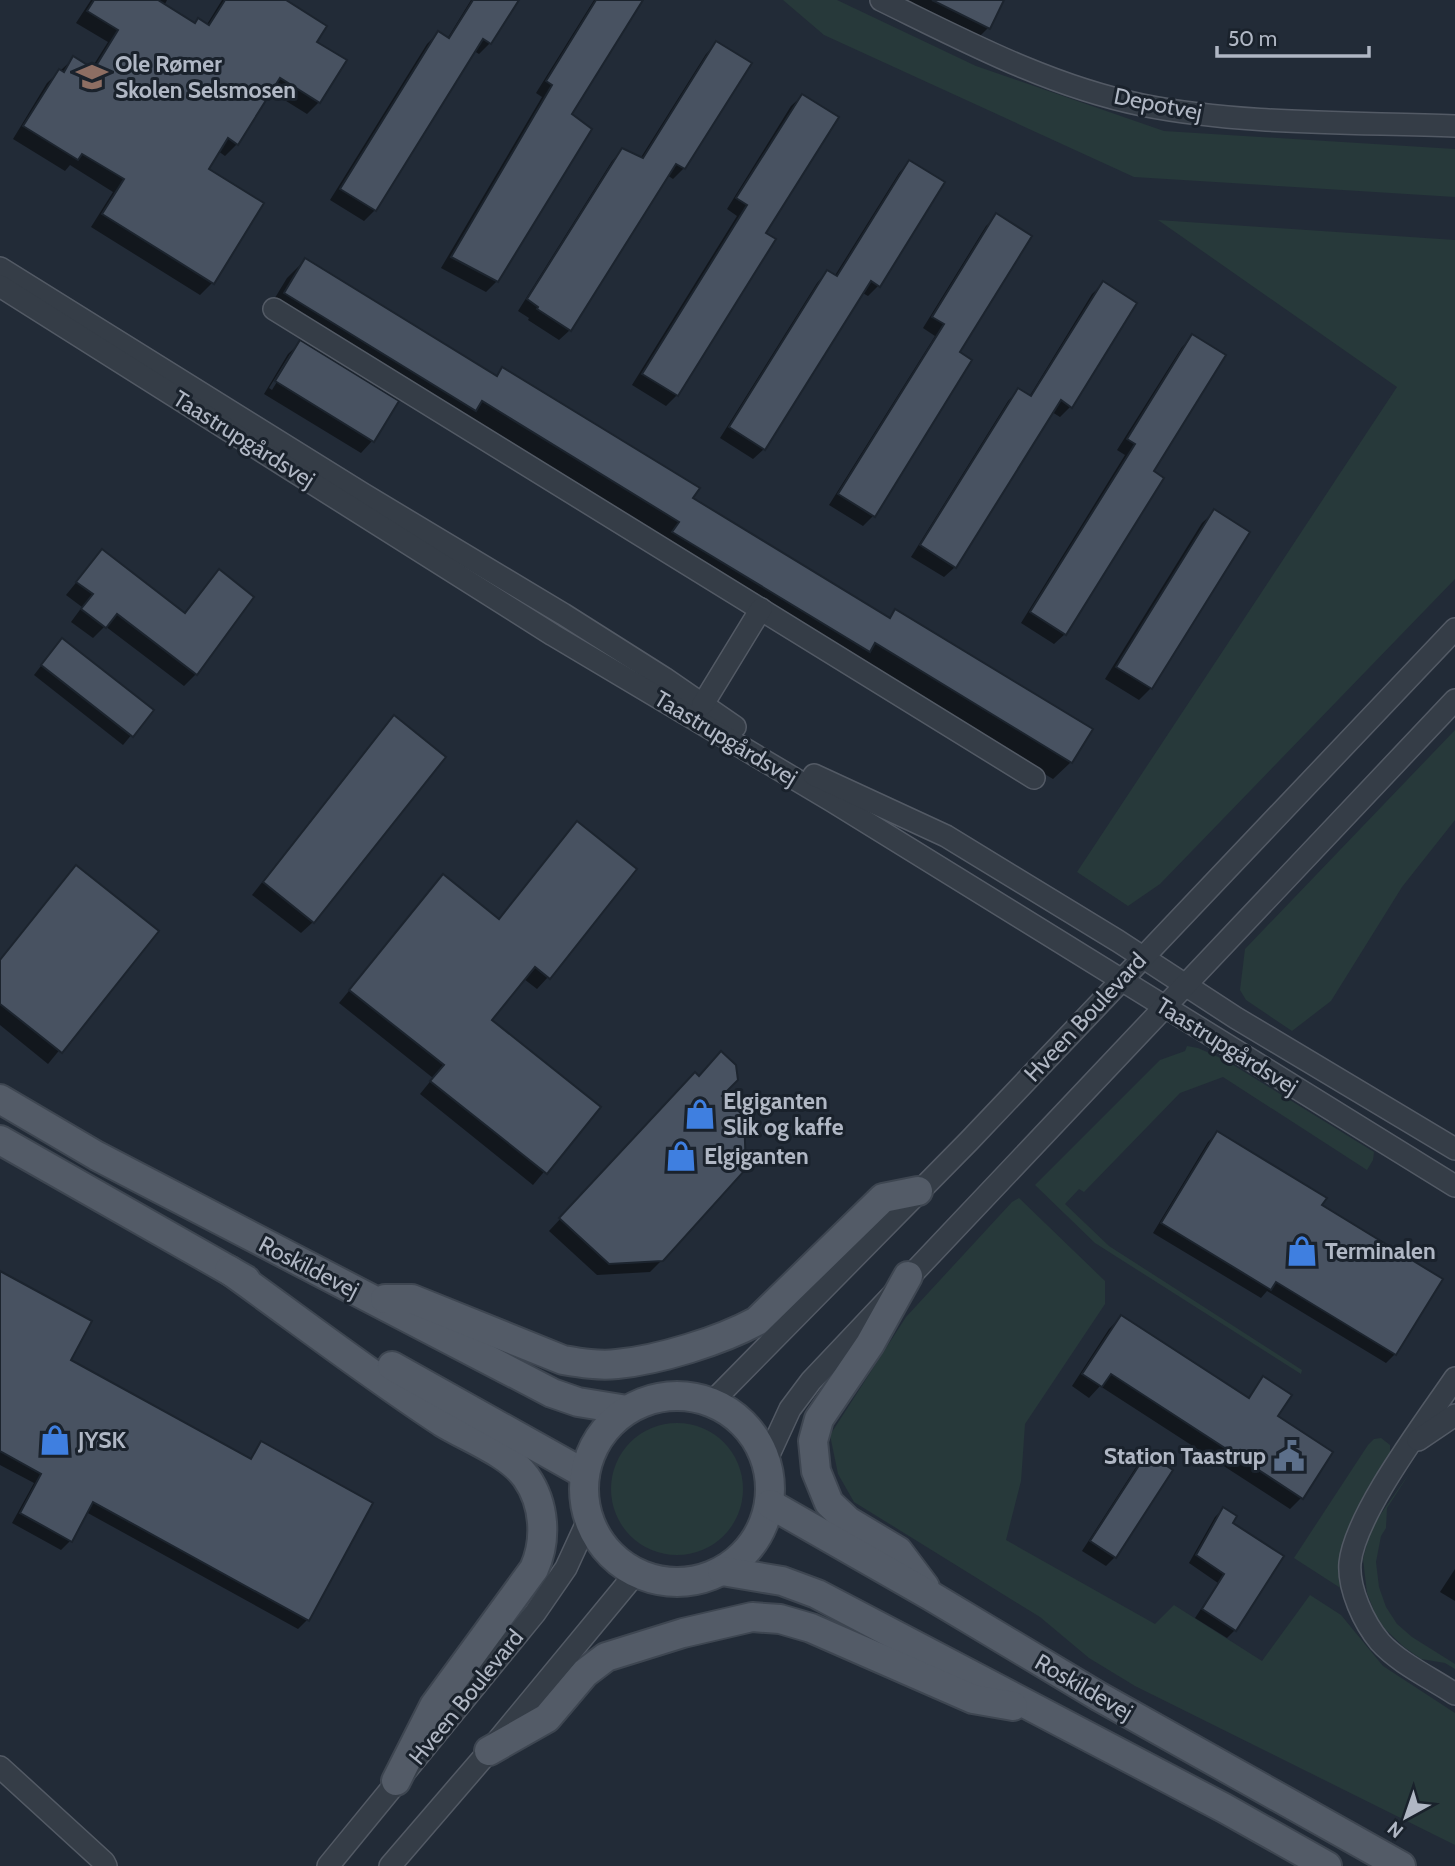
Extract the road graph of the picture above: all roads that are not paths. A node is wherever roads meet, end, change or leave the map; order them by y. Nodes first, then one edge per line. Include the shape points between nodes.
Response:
1 (881, 0) edge
2 (1455, 126) edge
3 (0, 268) edge
4 (0, 286) edge
5 (274, 309) dead end
6 (761, 609) junction
7 (1455, 629) edge
8 (1455, 700) edge
9 (703, 704) junction
10 (1034, 778) dead end
11 (1142, 957) junction
12 (1120, 979) junction
13 (1185, 984) junction
14 (1165, 1007) junction
15 (0, 1099) edge
16 (0, 1140) edge
17 (1455, 1149) edge
18 (1455, 1186) edge
19 (918, 1191) junction
20 (229, 1270) junction
21 (908, 1276) junction
22 (371, 1299) junction
23 (1455, 1378) edge
24 (712, 1402) junction
25 (627, 1410) junction
26 (1455, 1415) edge
27 (1411, 1445) junction
28 (766, 1461) junction
29 (585, 1474) junction
30 (770, 1504) junction
31 (589, 1518) junction
32 (722, 1571) junction
33 (636, 1573) junction
34 (931, 1596) junction
35 (1455, 1694) edge
36 (1040, 1711) junction
37 (489, 1751) junction
38 (0, 1767) edge
39 (396, 1782) junction
40 (106, 1866) edge
41 (328, 1866) edge
42 (390, 1866) edge
43 (1327, 1866) edge
44 (1401, 1866) edge

1 - 2 street, Depotvej via 1051,79 1141,105 1227,117
3 - 9 street, Taastrupgårdsvej
4 - 12 street, Taastrupgårdsvej via 554,635
5 - 6 street
6 - 9 street, Taastrupgårdsvej
6 - 10 street
7 - 11 street, Hveen Boulevard
8 - 13 street
9 - 11 street, Taastrupgårdsvej via 822,780 946,836
11 - 12 street, Hveen Boulevard
11 - 13 street, Taastrupgårdsvej
12 - 14 street, Taastrupgårdsvej
12 - 19 street, Hveen Boulevard
13 - 14 street
13 - 17 street, Taastrupgårdsvej
14 - 18 street, Taastrupgårdsvej
14 - 21 street
15 - 22 main road, Roskildevej via 97,1156
16 - 20 main road, Roskildevej
19 - 22 main road via 883,1198 757,1321 675,1352 618,1364 563,1360 412,1299
19 - 24 street, Hveen Boulevard
20 - 29 main road, Roskildevej
20 - 39 main road via 432,1414 516,1465 534,1491 543,1528 534,1569 434,1706
21 - 28 street via 811,1381 790,1409
21 - 34 main road via 870,1344 819,1419 813,1441 817,1471 829,1503 848,1521 898,1550
22 - 25 main road, Roskildevej via 552,1393
23 - 27 street
24 - 25 main road via 668,1396
24 - 28 main road via 736,1416 754,1436
25 - 29 main road via 599,1438
26 - 27 street
27 - 35 street via 1359,1529 1350,1564 1357,1603 1381,1642
28 - 30 main road
29 - 31 main road
30 - 32 main road via 752,1546
30 - 34 main road, Roskildevej
31 - 33 main road via 607,1550
31 - 39 street, Hveen Boulevard via 566,1568 535,1613
32 - 33 main road via 679,1582
32 - 36 main road, Roskildevej via 782,1581 817,1594
33 - 37 street
34 - 44 main road, Roskildevej via 1098,1696
36 - 37 main road via 973,1699 811,1628 780,1619 751,1618 606,1657 585,1673 547,1718
36 - 43 main road, Roskildevej
37 - 42 street
38 - 40 street
39 - 41 street, Hveen Boulevard

